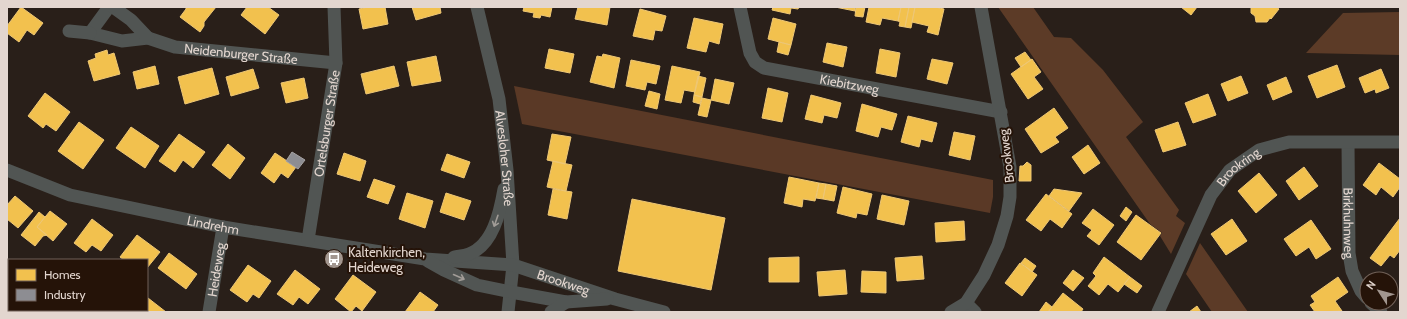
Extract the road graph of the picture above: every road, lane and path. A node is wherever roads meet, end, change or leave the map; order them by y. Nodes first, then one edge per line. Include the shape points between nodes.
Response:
1 (109, 7) edge
2 (113, 7) edge
3 (334, 7) edge
4 (477, 7) edge
5 (740, 7) edge
6 (981, 7) edge
7 (69, 31) dead end
8 (90, 33) junction
9 (148, 38) junction
10 (336, 63) junction
11 (1001, 112) junction
12 (1400, 142) edge
13 (1348, 143) junction
14 (7, 170) edge
15 (507, 170) junction
16 (223, 227) junction
17 (308, 240) junction
18 (431, 259) junction
19 (513, 264) junction
20 (1359, 287) edge
21 (511, 292) junction
22 (615, 299) junction
23 (566, 302) junction
24 (971, 308) edge
25 (209, 312) edge
26 (508, 312) edge
27 (551, 312) edge
28 (664, 312) edge
29 (951, 312) edge
30 (1158, 312) edge

1 - 8 street
2 - 9 street, Neidenburger Straße via 131,20
3 - 10 street, Ortelsburger Straße
4 - 15 street, Alvesloher Straße via 499,99
5 - 11 street, Kiebitzweg via 750,53 755,62 764,68
6 - 11 street, Brookweg
7 - 8 street, Neidenburger Straße
8 - 9 street, Neidenburger Straße via 122,40
9 - 10 street, Neidenburger Straße via 175,48
10 - 17 street, Ortelsburger Straße
11 - 24 street, Brookweg via 1010,167 1010,197 998,245
12 - 13 street, Brookring
13 - 20 street, Birkhuhnweg via 1349,253 1352,271
13 - 30 street, Brookring via 1290,142 1260,150 1230,170 1211,195
14 - 16 street, Lindrehm via 70,195
15 -> 18 street via 502,201 494,227 486,241 470,254
15 - 19 street, Alvesloher Straße
16 - 17 street, Lindrehm
16 - 25 street, Heideweg
17 - 18 street, Lindrehm
18 - 19 street, Lindrehm
18 -> 21 street, Lindrehm via 444,270 477,285
19 - 21 street, Alvesloher Straße
19 - 22 street, Brookweg
21 - 23 street, Brookweg
21 - 26 street, Alvesloher Straße
22 - 23 street, Brookweg
22 - 28 street, Brookweg
23 - 27 street
24 - 29 street, Brookweg

